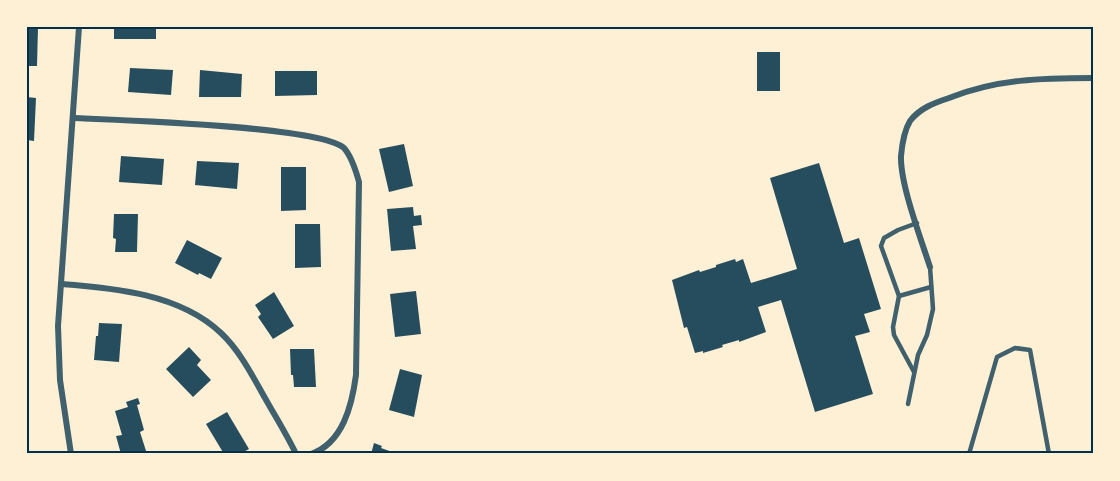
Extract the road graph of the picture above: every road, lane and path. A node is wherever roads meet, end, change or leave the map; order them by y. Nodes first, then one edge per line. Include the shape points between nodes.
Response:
1 (79, 27) edge
2 (1093, 78) edge
3 (74, 118) junction
4 (917, 223) junction
5 (930, 267) joint
6 (61, 284) junction
7 (931, 288) junction
8 (899, 296) junction
9 (914, 372) junction
10 (908, 404) dead end
11 (71, 454) edge
12 (296, 454) edge
13 (310, 454) edge
14 (969, 454) edge
15 (1049, 454) edge

1 - 3 street
2 - 4 street via 996,83 922,109 909,122 901,159
3 - 6 street
3 - 13 street via 258,129 326,139 344,148 359,182 356,375 343,425 327,445
4 - 5 street
4 - 8 lane via 884,238 881,246
5 - 7 lane
6 - 11 street via 58,353
6 - 12 street via 142,295 180,306 209,323 241,358
7 - 8 lane
7 - 9 lane via 933,309
8 - 9 lane via 894,335
9 - 10 lane
14 - 15 lane via 997,357 1015,348 1030,350

